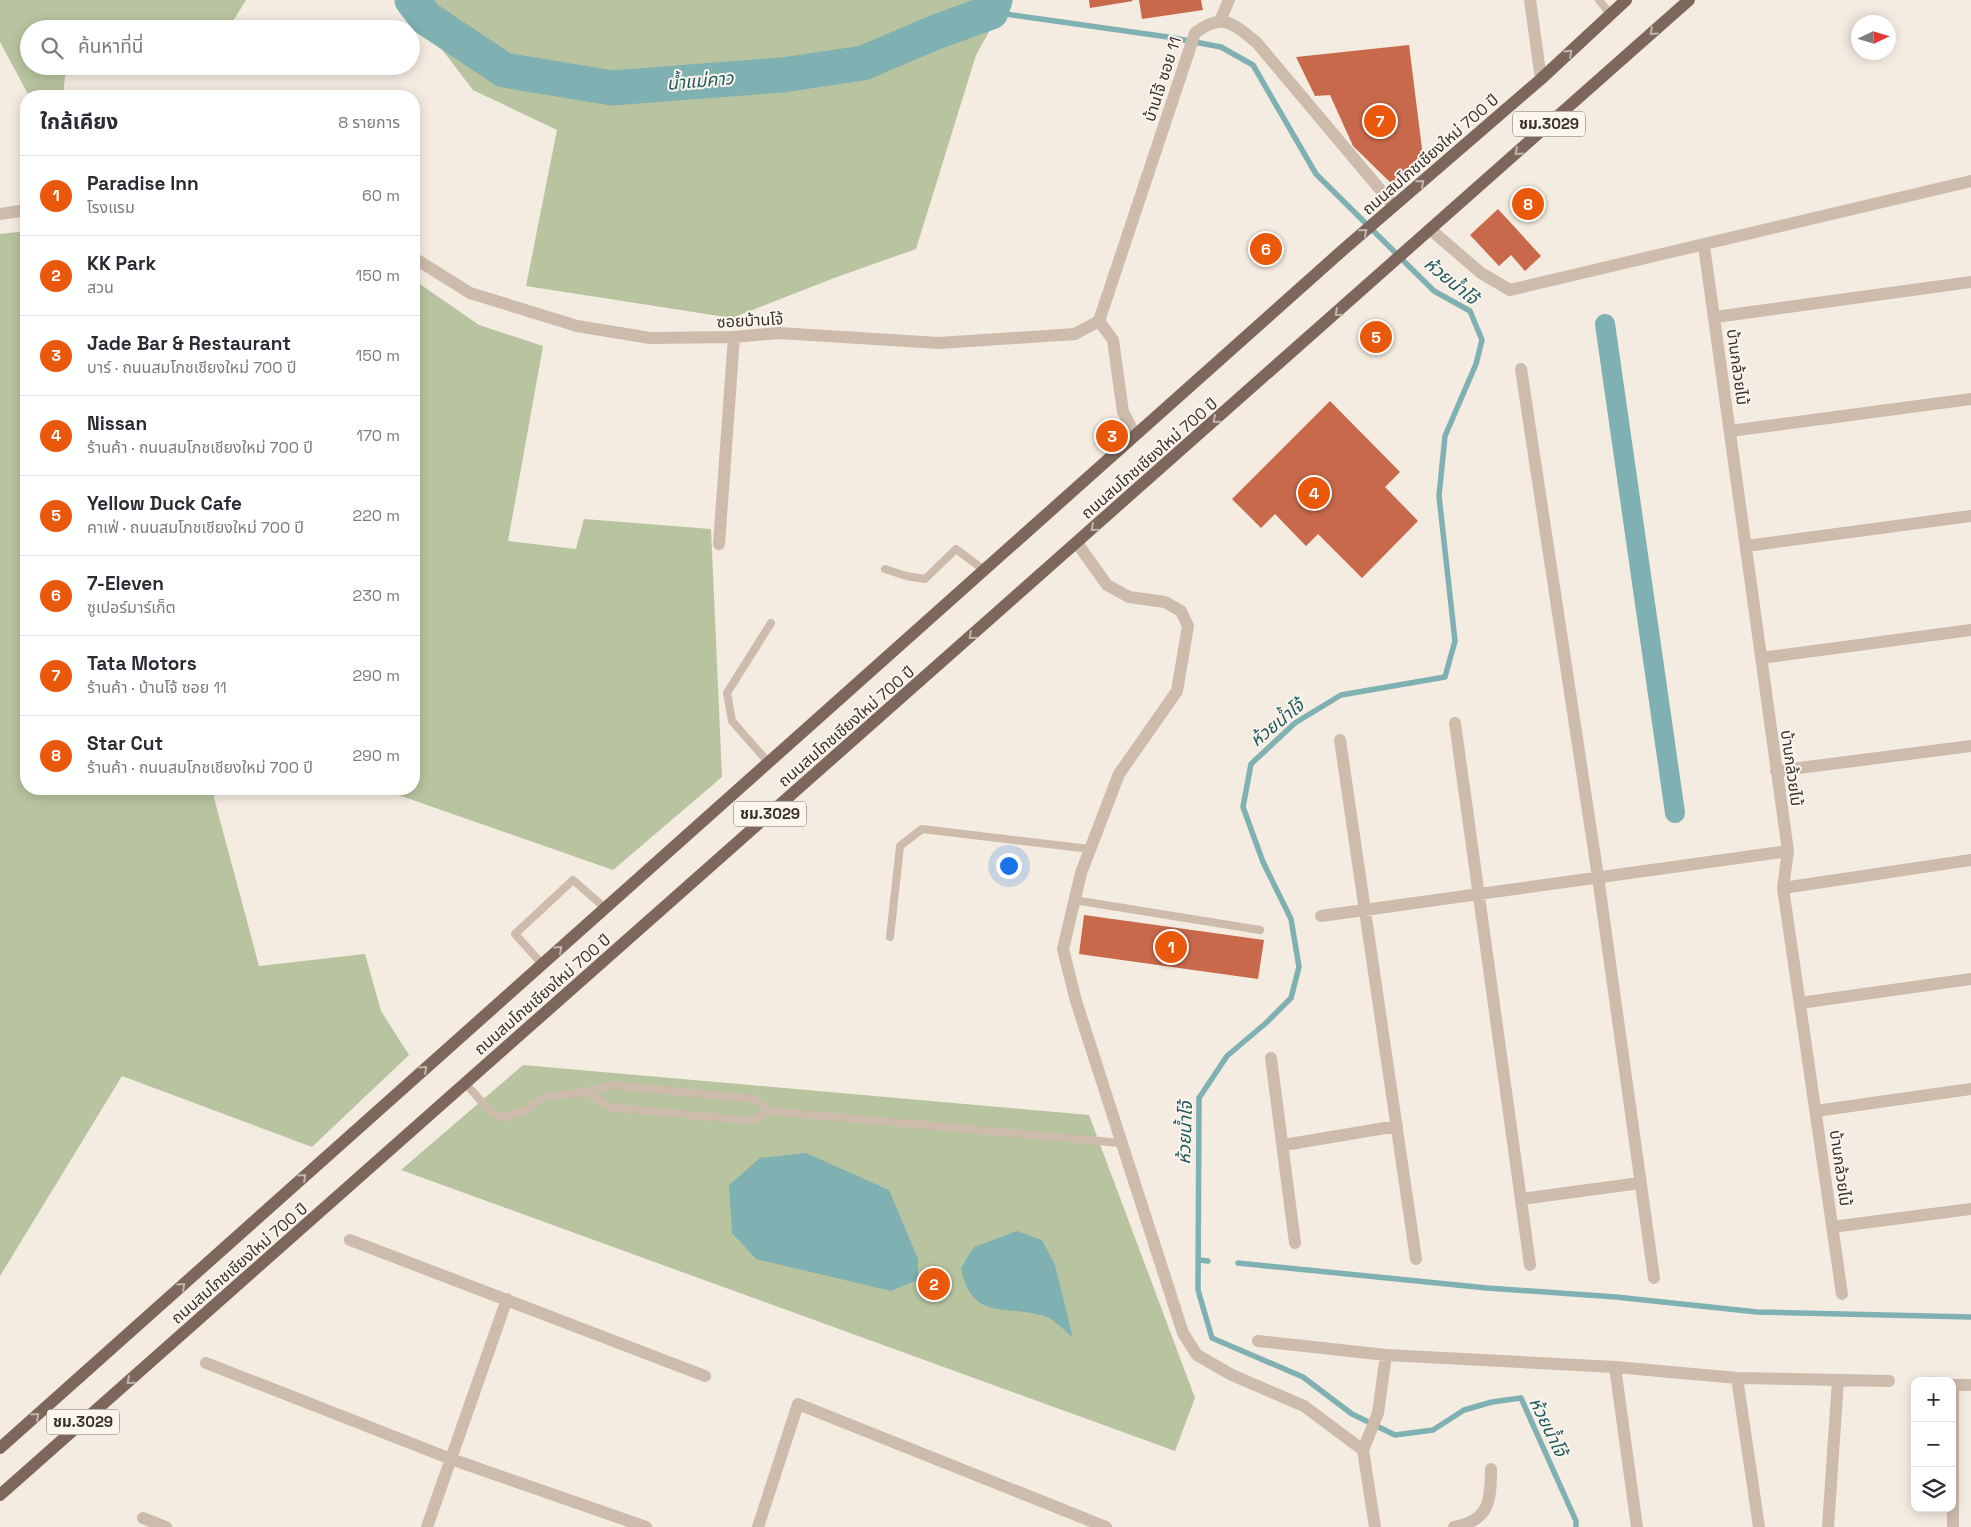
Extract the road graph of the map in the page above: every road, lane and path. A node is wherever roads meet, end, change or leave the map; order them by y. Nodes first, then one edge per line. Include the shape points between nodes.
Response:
1 (1229, 0) edge
2 (1530, 0) edge
3 (1599, 0) edge
4 (1626, 0) edge
5 (1689, 0) edge
6 (1610, 14) junction
7 (1220, 21) junction
8 (1541, 79) junction
9 (1971, 181) edge
10 (1394, 206) junction
11 (20, 211) edge
12 (0, 214) edge
13 (1431, 230) junction
14 (1704, 246) junction
15 (420, 262) edge
16 (1971, 282) edge
17 (1715, 317) junction
18 (1099, 321) junction
19 (734, 337) junction
20 (1521, 369) dead end
21 (1971, 399) edge
22 (1730, 431) junction
23 (1135, 435) junction
24 (1971, 516) edge
25 (1077, 543) junction
26 (719, 544) dead end
27 (1746, 546) junction
28 (886, 569) dead end
29 (984, 570) junction
30 (772, 623) dead end
31 (1971, 630) edge
32 (1761, 658) junction
33 (1455, 723) dead end
34 (1340, 740) dead end
35 (1971, 746) edge
36 (768, 762) junction
37 (1776, 771) junction
38 (1090, 848) junction
39 (1788, 851) junction
40 (1971, 860) edge
41 (1598, 878) junction
42 (1783, 888) junction
43 (1478, 894) junction
44 (1074, 900) junction
45 (605, 908) junction
46 (1365, 910) junction
47 (1321, 916) dead end
48 (1260, 930) dead end
49 (890, 937) dead end
50 (542, 964) junction
51 (1971, 980) edge
52 (1800, 1003) junction
53 (1271, 1058) dead end
54 (466, 1084) junction
55 (1971, 1089) edge
56 (585, 1092) junction
57 (769, 1111) junction
58 (1816, 1111) junction
59 (1397, 1126) junction
60 (1121, 1142) junction
61 (1284, 1145) junction
62 (1640, 1183) junction
63 (1521, 1199) junction
64 (1971, 1209) edge
65 (1832, 1227) junction
66 (350, 1240) dead end
67 (1296, 1243) dead end
68 (1416, 1259) dead end
69 (1530, 1265) dead end
70 (1654, 1278) dead end
71 (1842, 1294) dead end
72 (507, 1299) junction
73 (1258, 1341) dead end
74 (1386, 1356) junction
75 (206, 1363) dead end
76 (1615, 1367) junction
77 (705, 1376) dead end
78 (1737, 1378) junction
79 (1838, 1380) junction
80 (1889, 1381) dead end
81 (1956, 1385) edge
82 (1971, 1385) edge
83 (1953, 1422) edge
84 (0, 1448) edge
85 (1363, 1450) junction
86 (451, 1459) junction
87 (1491, 1469) dead end
88 (0, 1495) edge
89 (142, 1518) dead end
90 (166, 1527) edge
91 (427, 1527) edge
92 (646, 1527) edge
93 (758, 1527) edge
94 (1106, 1527) edge
95 (1375, 1527) edge
96 (1454, 1527) edge
97 (1637, 1527) edge
98 (1759, 1527) edge
99 (1828, 1527) edge
100 (1953, 1527) edge

1 - 7 street
2 - 8 street
3 - 6 lane
4 - 6 main road, ถนนสมโภชเชียงใหม่ 700 ปี / ชม.3029
5 -> 13 main road, ถนนสมโภชเชียงใหม่ 700 ปี / ชม.3029
8 -> 6 main road, ถนนสมโภชเชียงใหม่ 700 ปี / ชม.3029
7 - 10 street via 1236,25 1257,43
7 - 18 street, บ้านโจ้ ซอย 11 via 1208,23 1195,33
10 -> 8 main road, ถนนสมโภชเชียงใหม่ 700 ปี / ชม.3029
9 - 14 street
23 -> 10 main road, ถนนสมโภชเชียงใหม่ 700 ปี / ชม.3029
11 - 12 street
13 - 14 street via 1480,272 1510,290
13 -> 25 main road, ถนนสมโภชเชียงใหม่ 700 ปี / ชม.3029
14 - 17 street, บ้านกล้วยไม้
15 - 19 street, ซอยบ้านโจ้ via 470,293 577,326 650,338
16 - 17 street
17 - 22 street, บ้านกล้วยไม้
18 - 19 street, ซอยบ้านโจ้ via 1075,334 939,343 779,333
18 - 23 street via 1114,340 1123,412
19 - 26 street
20 - 41 street
21 - 22 street
22 - 27 street, บ้านกล้วยไม้
23 - 29 main road, ถนนสมโภชเชียงใหม่ 700 ปี / ชม.3029
24 - 27 street
25 - 38 street via 1107,585 1129,597 1165,602 1181,611 1188,626 1177,691 1119,774
25 -> 54 main road, ถนนสมโภชเชียงใหม่ 700 ปี / ชม.3029
27 - 32 street, บ้านกล้วยไม้
28 - 29 lane via 925,579 956,550
29 - 36 main road, ถนนสมโภชเชียงใหม่ 700 ปี / ชม.3029
30 - 36 lane via 727,693 732,720
31 - 32 street
32 - 37 street, บ้านกล้วยไม้
33 - 43 street
34 - 46 street
35 - 37 street
36 - 45 main road, ถนนสมโภชเชียงใหม่ 700 ปี / ชม.3029
37 - 39 street, บ้านกล้วยไม้
38 - 44 street
38 - 49 lane via 922,829 900,846
39 - 41 street
39 - 42 street, บ้านกล้วยไม้
40 - 42 street
41 - 43 street
41 - 62 street
42 - 52 street, บ้านกล้วยไม้
43 - 46 street
43 - 63 street
44 - 48 lane
44 - 60 street via 1063,949 1076,1001
50 -> 45 main road, ถนนสมโภชเชียงใหม่ 700 ปี / ชม.3029
45 - 50 lane via 574,880 515,934
46 - 47 street
46 - 59 street
84 -> 50 main road, ถนนสมโภชเชียงใหม่ 700 ปี / ชม.3029
51 - 52 street
52 - 58 street, บ้านกล้วยไม้
53 - 61 street
54 - 56 lane via 490,1111 503,1118 527,1110 543,1097
54 -> 88 main road, ถนนสมโภชเชียงใหม่ 700 ปี / ชม.3029
55 - 58 street
56 - 57 lane via 610,1085 755,1099
56 - 57 lane via 610,1108 753,1121
57 - 60 lane
58 - 65 street, บ้านกล้วยไม้
59 - 61 street
59 - 68 street
60 - 85 street via 1183,1334 1197,1355 1232,1375 1304,1406
61 - 67 street
62 - 63 street
62 - 70 street
63 - 69 street
64 - 65 street
65 - 71 street, บ้านกล้วยไม้
66 - 72 street
72 - 77 street
72 - 86 street
73 - 74 street
74 - 76 street
74 - 85 street via 1378,1413
75 - 86 street
76 - 78 street
76 - 97 street
78 - 79 street
78 - 98 street
79 - 80 street
79 - 99 street
81 - 82 street
83 - 100 street
85 - 95 street
86 - 91 street
86 - 92 street
87 - 96 street via 1491,1495 1486,1509 1471,1524
89 - 90 street
93 - 94 street via 798,1404

